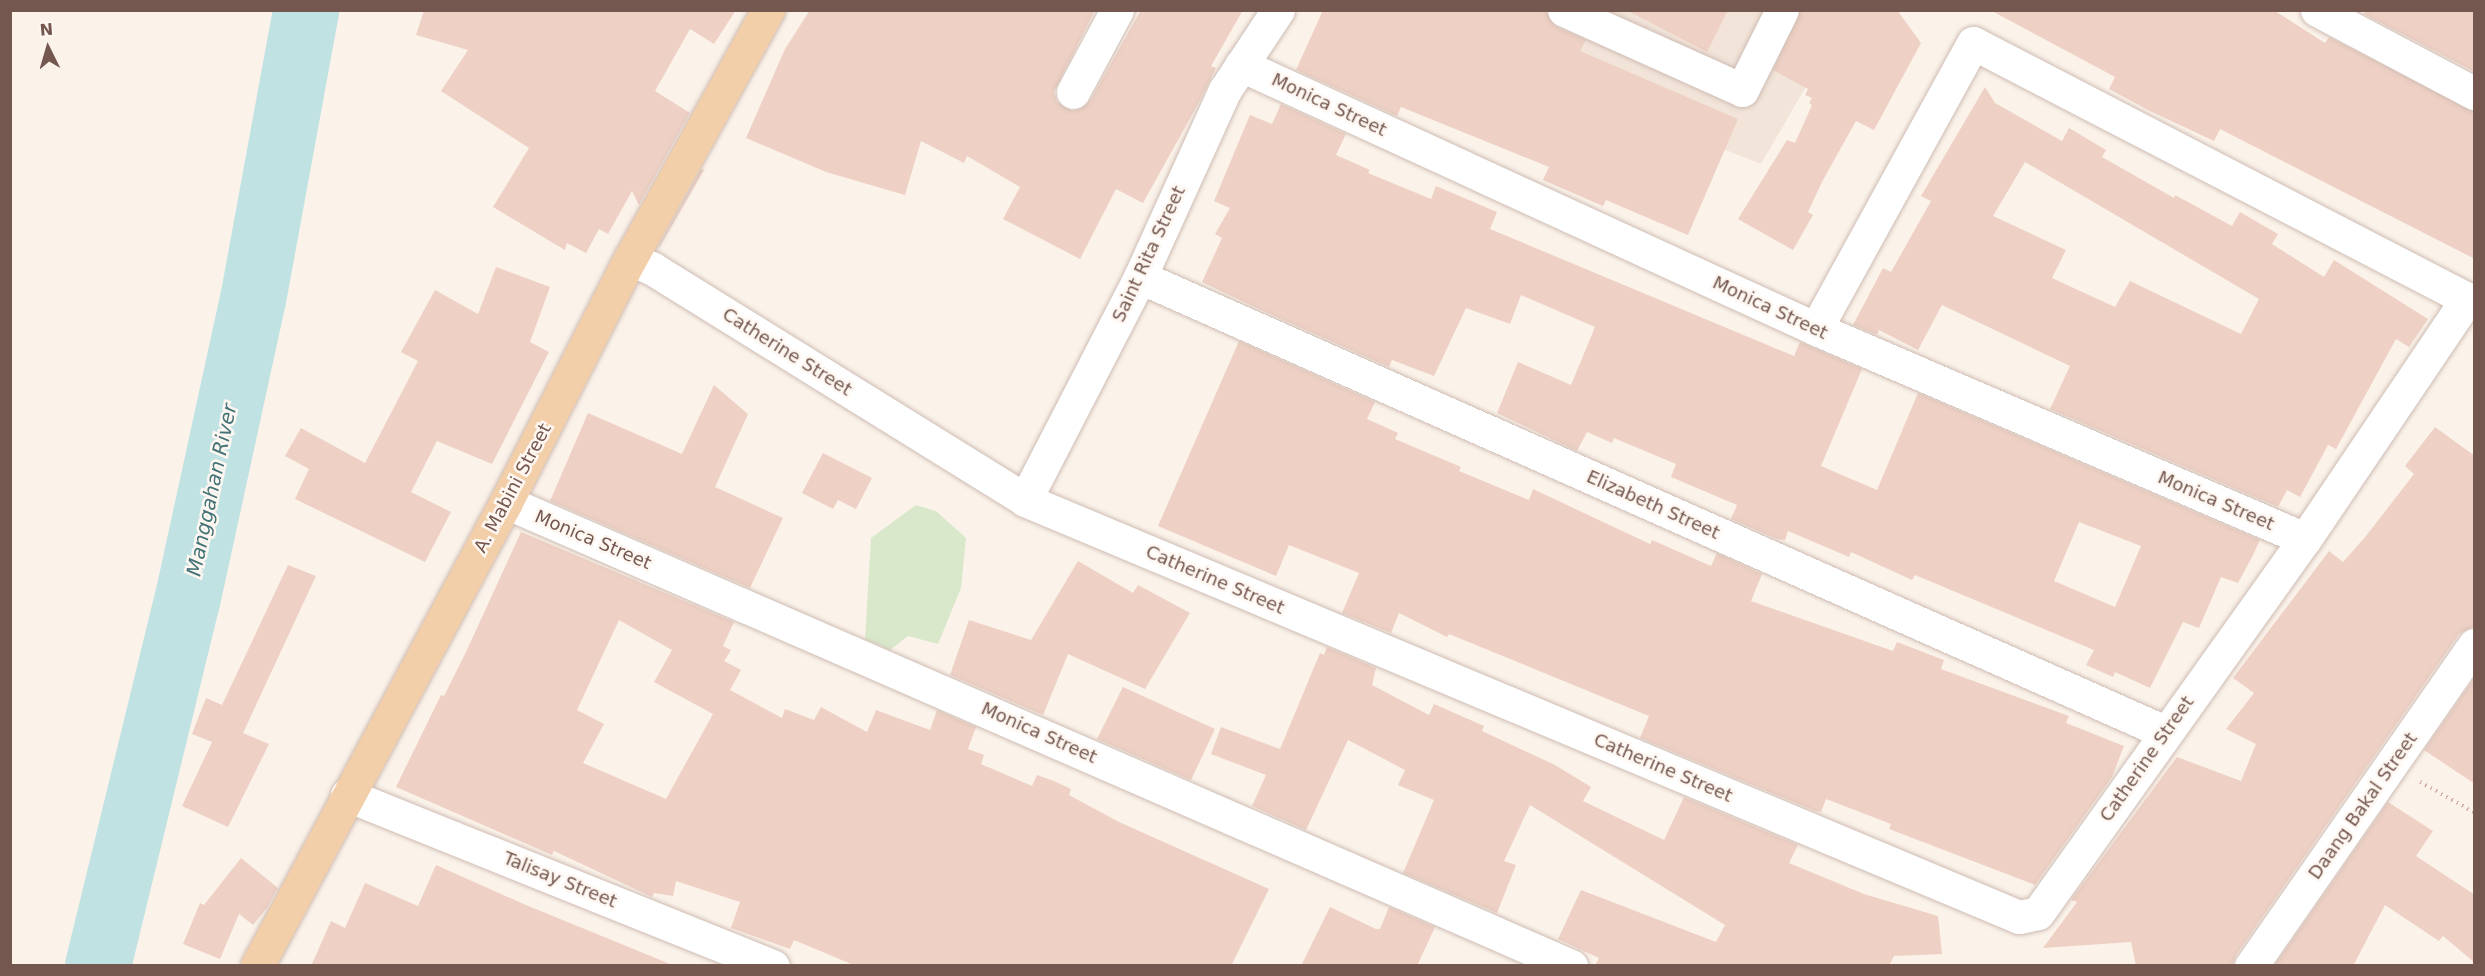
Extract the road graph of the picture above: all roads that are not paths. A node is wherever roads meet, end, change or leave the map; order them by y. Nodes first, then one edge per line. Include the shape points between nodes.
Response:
1 (768, 10) edge
2 (1117, 10) edge
3 (1278, 10) edge
4 (1564, 10) edge
5 (1782, 10) edge
6 (2317, 10) edge
7 (1241, 65) junction
8 (1073, 92) dead end
9 (2475, 93) edge
10 (630, 259) junction
11 (1140, 277) junction
12 (1816, 329) junction
13 (1025, 500) junction
14 (506, 502) junction
15 (2305, 539) junction
16 (2475, 645) edge
17 (2165, 732) junction
18 (347, 795) junction
19 (257, 966) edge
20 (773, 966) edge
21 (1571, 966) edge
22 (2251, 966) edge

1 - 10 main road, A. Mabini Street
2 - 8 street
3 - 7 street, Saint Rita Street
4 - 5 street via 1742,90
6 - 9 street
7 - 11 street, Saint Rita Street via 1225,90
7 - 12 street, Monica Street
10 - 13 street, Catherine Street via 653,269
10 - 14 main road, A. Mabini Street
11 - 13 street, Saint Rita Street
11 - 17 street, Elizabeth Street
12 - 15 street, Monica Street
12 - 15 street, Catherine Street via 1972,42 2467,299
13 - 17 street, Catherine Street via 2019,917 2037,913
14 - 18 main road, A. Mabini Street
14 - 21 street, Monica Street
15 - 17 street, Catherine Street
16 - 22 street, Daang Bakal Street
18 - 19 main road, A. Mabini Street
18 - 20 street, Talisay Street

